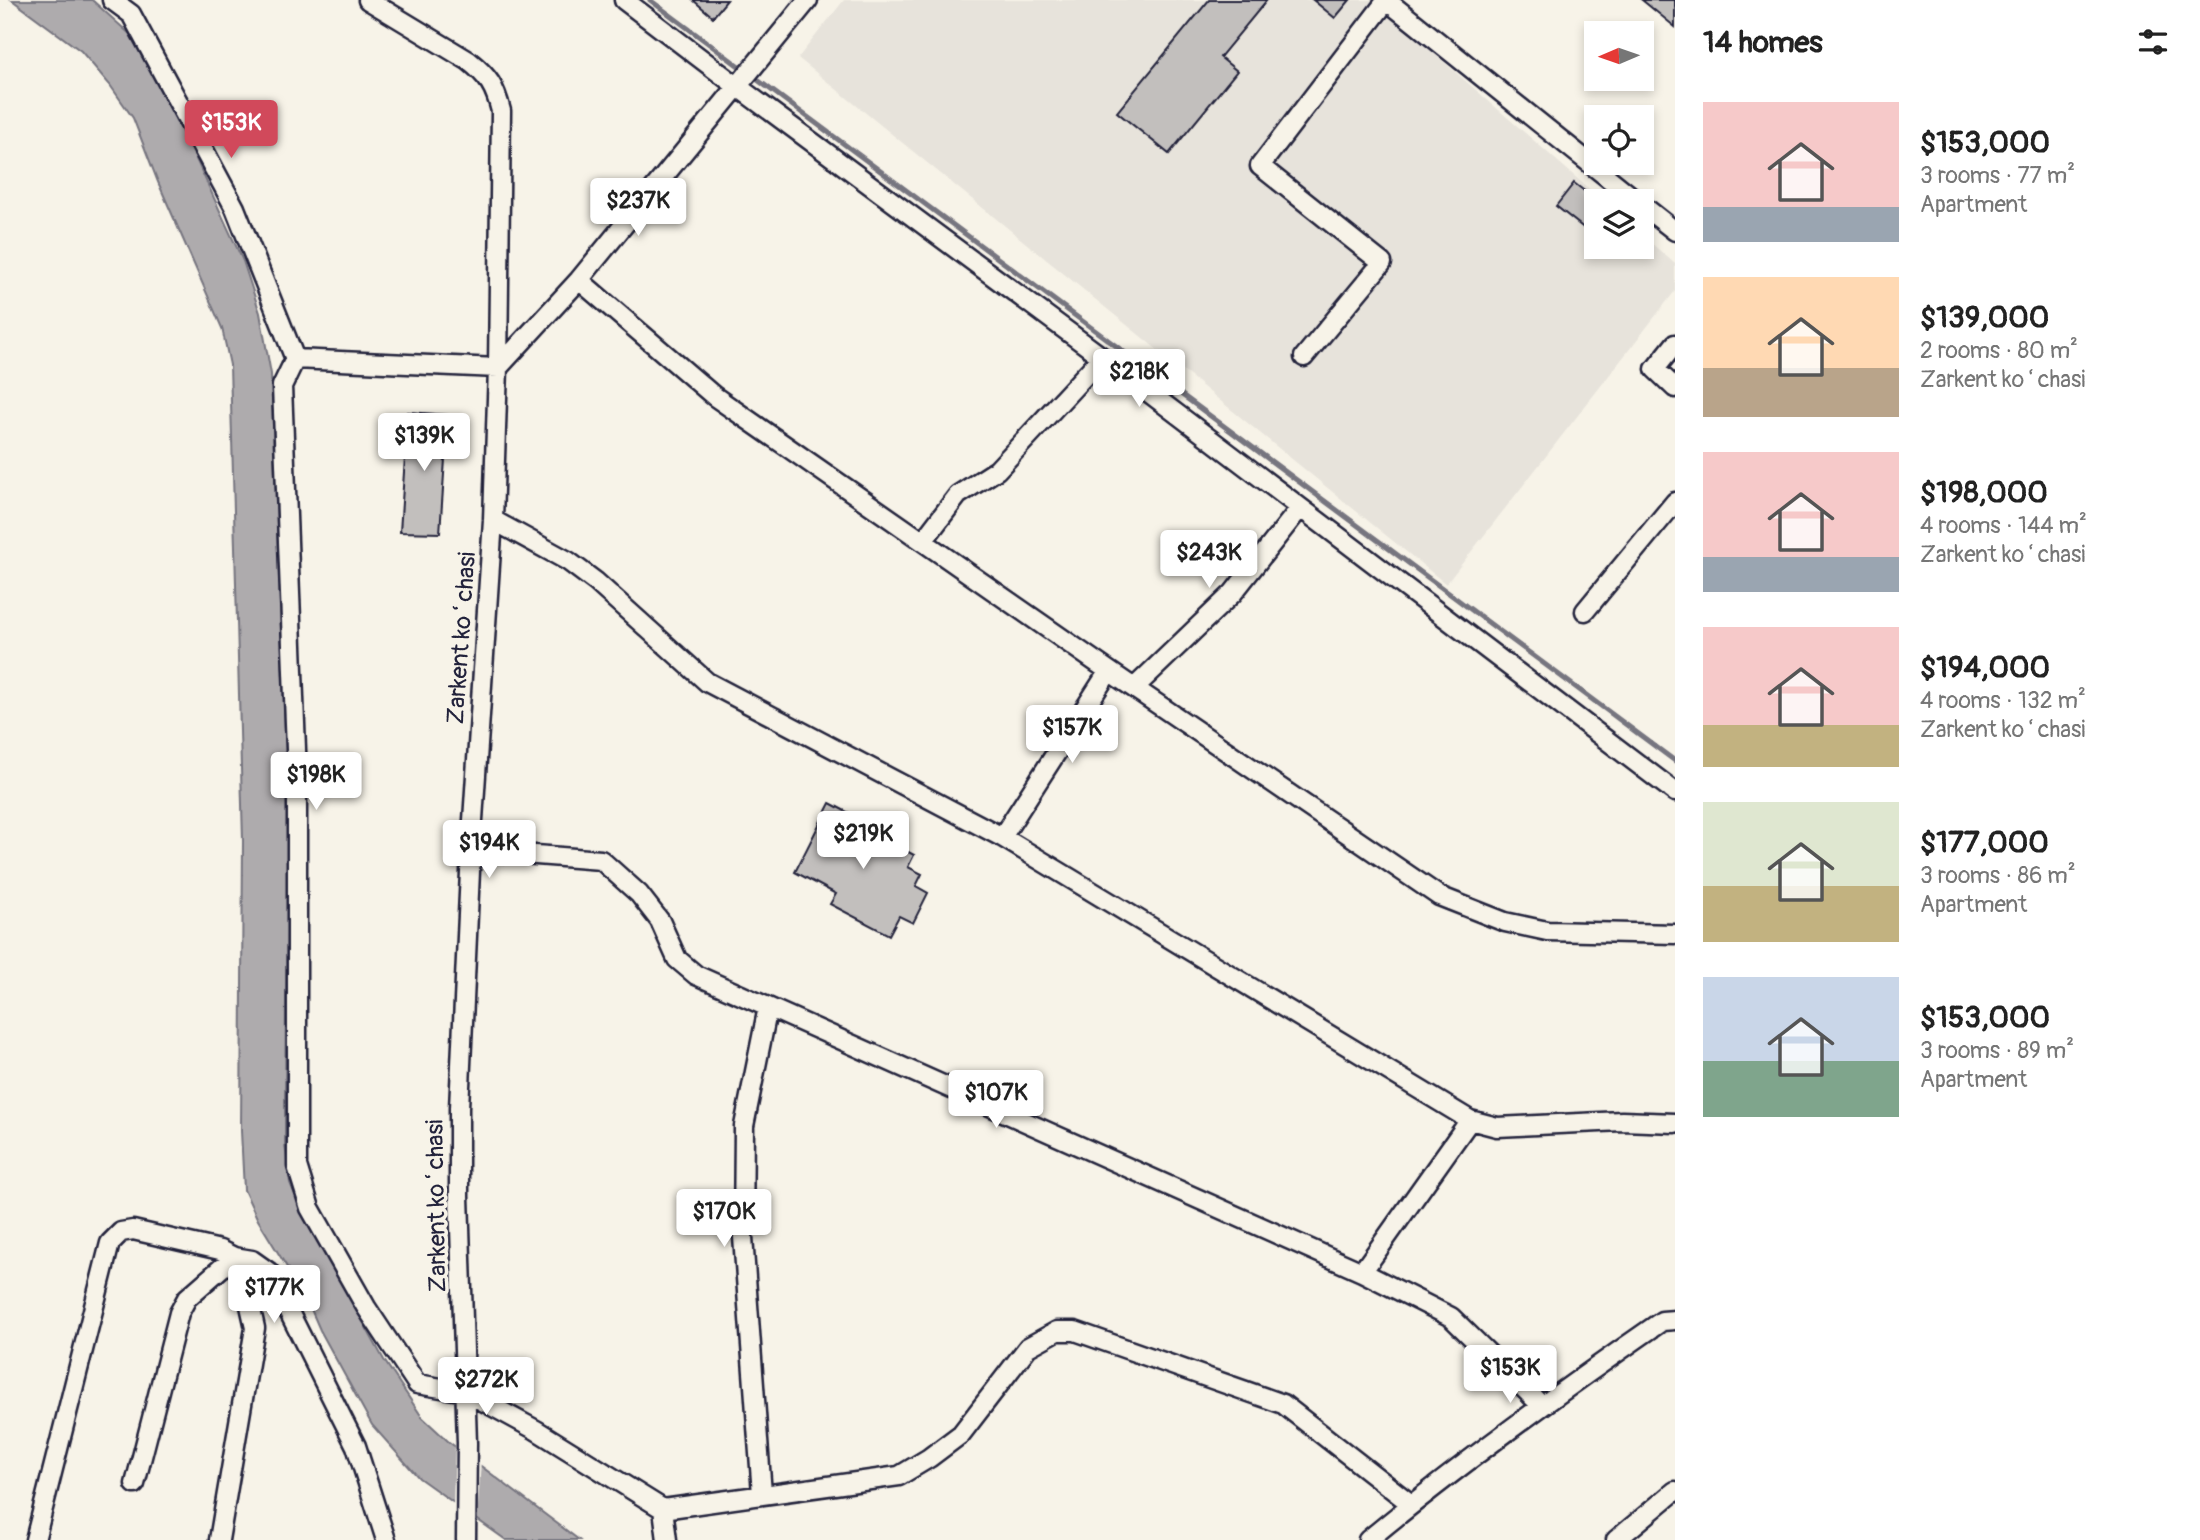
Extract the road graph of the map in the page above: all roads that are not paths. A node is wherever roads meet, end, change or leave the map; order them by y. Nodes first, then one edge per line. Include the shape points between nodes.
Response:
1 (112, 0) edge
2 (368, 0) edge
3 (624, 0) edge
4 (808, 0) edge
5 (1386, 0) edge
6 (745, 78) junction
7 (1622, 189) edge
8 (1654, 214) edge
9 (1675, 231) edge
10 (579, 280) junction
11 (1675, 344) edge
12 (1102, 357) junction
13 (1304, 357) dead end
14 (295, 359) junction
15 (498, 368) junction
16 (1675, 388) edge
17 (1675, 502) edge
18 (1300, 508) junction
19 (493, 520) junction
20 (923, 541) junction
21 (1585, 611) dead end
22 (1109, 671) junction
23 (1134, 688) junction
24 (1675, 792) edge
25 (1002, 837) junction
26 (471, 850) junction
27 (1675, 934) edge
28 (768, 1007) junction
29 (1470, 1120) junction
30 (1675, 1123) edge
31 (234, 1257) junction
32 (1363, 1272) junction
33 (1675, 1320) edge
34 (466, 1392) junction
35 (1541, 1405) junction
36 (135, 1484) dead end
37 (1675, 1491) edge
38 (762, 1494) junction
39 (1411, 1504) junction
40 (663, 1509) junction
41 (35, 1540) edge
42 (219, 1540) edge
43 (386, 1540) edge
44 (466, 1540) edge
45 (667, 1540) edge
46 (1368, 1540) edge
47 (1616, 1540) edge

1 - 14 street via 131,14 235,208
2 - 15 street, Zarkent koʻchasi via 469,61 496,91 502,133
3 - 6 street
4 - 6 street
5 - 7 street
5 - 13 street via 1260,166 1382,263
6 - 10 street
6 - 12 street
8 - 9 street
10 - 15 street
10 - 20 street via 714,396
11 - 16 street via 1655,369
12 - 18 street
12 - 20 street via 997,470 958,495
14 - 15 street
14 - 34 street via 282,386 297,775 297,1166 310,1208 366,1307 417,1384
15 - 19 street, Zarkent koʻchasi
17 - 21 street
18 - 23 street via 1233,593
18 - 24 street
19 - 25 street via 568,561 596,582 707,682
19 - 26 street, Zarkent koʻchasi
20 - 22 street
22 - 23 street
22 - 25 street
23 - 27 street via 1439,895 1505,922 1547,931
25 - 29 street
26 - 28 street via 601,860 639,894 660,921 677,959 696,975
26 - 34 street, Zarkent koʻchasi via 459,1108
28 - 32 street
28 - 38 street via 744,1126 743,1237
29 - 30 street via 1497,1127
29 - 32 street
31 - 36 street via 187,1298 179,1313
31 - 41 street via 133,1230 121,1232 110,1243
31 - 42 street via 255,1328
31 - 43 street via 252,1260 269,1272 356,1446
32 - 35 street via 1451,1317
33 - 35 street via 1662,1321
34 - 40 street via 537,1430
34 - 44 street, Zarkent koʻchasi
35 - 39 street
37 - 47 street
38 - 39 street via 899,1476 961,1434 1028,1347 1057,1331 1075,1331 1283,1404
38 - 40 street
39 - 46 street
40 - 45 street

